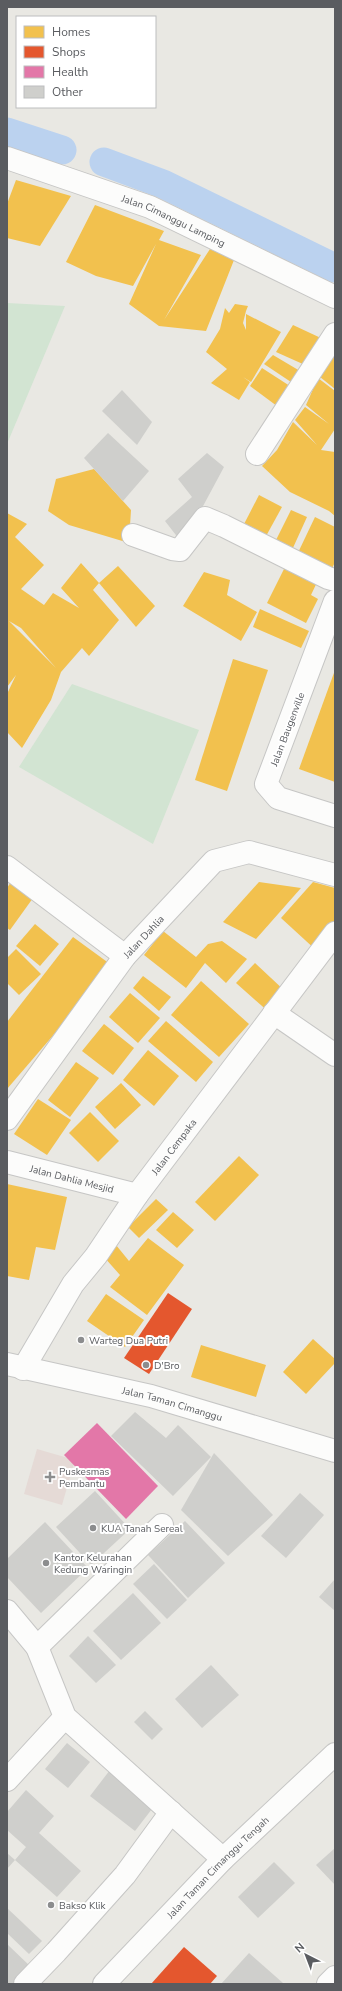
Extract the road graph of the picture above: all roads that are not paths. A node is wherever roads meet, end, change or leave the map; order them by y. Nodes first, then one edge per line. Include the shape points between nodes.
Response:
1 (7, 158) edge
2 (335, 297) edge
3 (335, 334) edge
4 (257, 454) dead end
5 (133, 535) dead end
6 (335, 580) edge
7 (335, 601) edge
8 (335, 816) edge
9 (7, 868) edge
10 (335, 875) edge
11 (335, 933) edge
12 (125, 956) junction
13 (274, 1013) junction
14 (335, 1055) edge
15 (7, 1119) edge
16 (7, 1162) edge
17 (137, 1195) junction
18 (15, 1366) edge
19 (335, 1452) edge
20 (162, 1526) dead end
21 (7, 1611) edge
22 (38, 1647) junction
23 (65, 1717) junction
24 (335, 1754) edge
25 (7, 1780) edge
26 (171, 1812) junction
27 (223, 1859) junction
28 (335, 1977) edge
29 (25, 1984) edge
30 (104, 1984) edge
31 (328, 1984) edge

1 - 2 street, Jalan Cimanggu Lamping via 150,207
3 - 4 street
5 - 6 street via 180,550 205,518
7 - 8 street, Jalan Baugenville via 266,784 278,798
9 - 12 street
10 - 12 street, Jalan Dahlia via 249,852 214,861
11 - 13 street, Jalan Cempaka
12 - 15 street, Jalan Dahlia
13 - 14 street
13 - 17 street, Jalan Cempaka
16 - 17 street, Jalan Dahlia Mesjid
17 - 18 street, Jalan Cempaka via 96,1256
18 - 19 street, Jalan Taman Cimanggu via 151,1396
20 - 22 street
21 - 22 street
22 - 23 street
23 - 25 street
23 - 26 street
24 - 27 street, Jalan Taman Cimanggu Tengah
26 - 27 street
26 - 29 street via 124,1875
27 - 30 street, Jalan Taman Cimanggu Tengah
28 - 31 street

